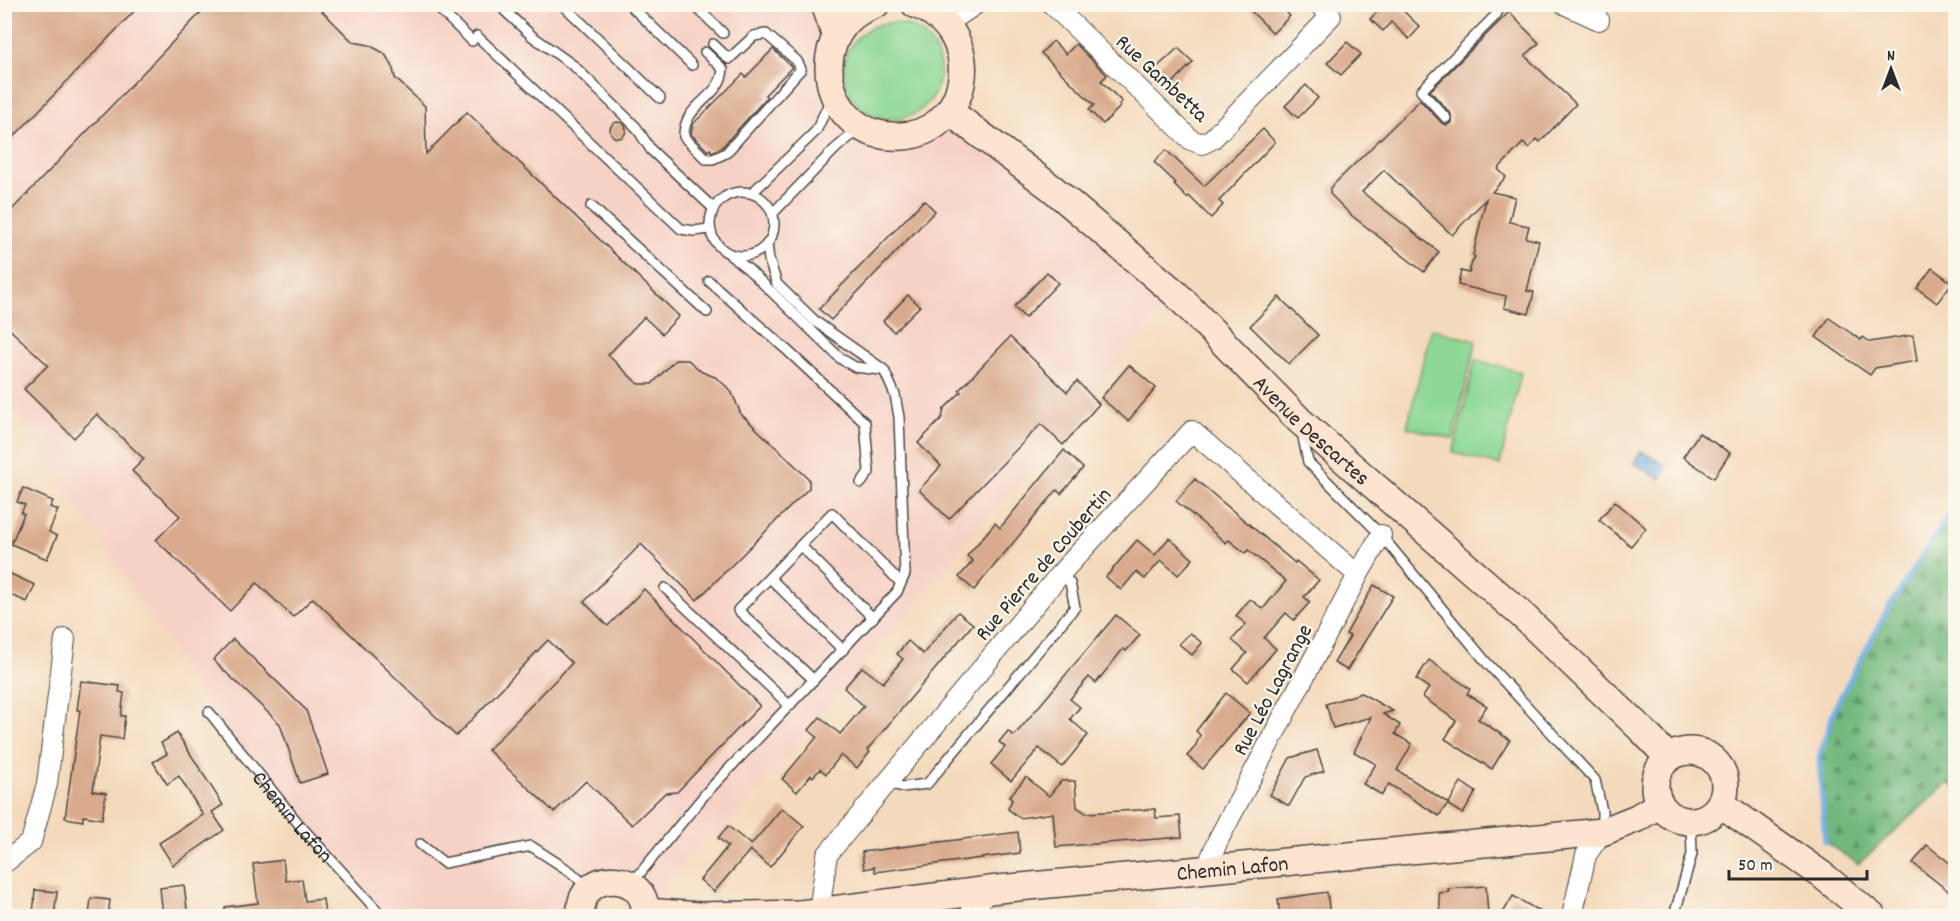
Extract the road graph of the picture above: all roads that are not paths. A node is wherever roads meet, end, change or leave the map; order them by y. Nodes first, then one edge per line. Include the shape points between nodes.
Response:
1 (434, 4) edge
2 (562, 4) edge
3 (629, 4) edge
4 (693, 4) edge
5 (825, 4) edge
6 (915, 4) edge
7 (976, 4) edge
8 (1052, 4) edge
9 (1319, 4) edge
10 (1501, 4) edge
11 (1564, 4) edge
12 (873, 5) edge
13 (505, 11) dead end
14 (1601, 12) edge
15 (946, 24) junction
16 (723, 33) dead end
17 (836, 36) junction
18 (713, 44) dead end
19 (705, 52) dead end
20 (692, 66) dead end
21 (833, 94) junction
22 (660, 98) dead end
23 (949, 111) junction
24 (1446, 118) dead end
25 (862, 128) junction
26 (752, 193) junction
27 (591, 206) dead end
28 (713, 208) junction
29 (773, 213) junction
30 (709, 229) junction
31 (767, 244) junction
32 (724, 251) junction
33 (709, 281) dead end
34 (707, 312) dead end
35 (884, 370) junction
36 (1300, 421) junction
37 (861, 483) dead end
38 (1381, 535) junction
39 (801, 546) junction
40 (1061, 573) junction
41 (1358, 575) junction
42 (770, 578) junction
43 (901, 583) junction
44 (665, 588) dead end
45 (873, 618) junction
46 (65, 639) dead end
47 (843, 650) junction
48 (814, 680) junction
49 (790, 706) junction
50 (209, 712) dead end
51 (1669, 758) junction
52 (887, 783) junction
53 (1660, 804) junction
54 (1721, 804) junction
55 (1691, 822) junction
56 (1602, 832) junction
57 (420, 844) dead end
58 (4, 863) edge
59 (1207, 868) junction
60 (631, 884) junction
61 (589, 890) junction
62 (988, 890) junction
63 (646, 914) edge
64 (801, 914) edge
65 (382, 916) edge
66 (581, 916) edge
67 (969, 916) edge
68 (1572, 916) edge
69 (1674, 916) edge
70 (1872, 916) edge

1 - 30 lane via 681,229
2 - 22 lane
3 - 20 lane
4 - 16 lane
5 - 17 main road
6 - 15 main road
7 - 15 street
8 - 9 street, Rue Gambetta via 1191,140 1202,144 1212,140 1331,16
10 - 24 lane via 1496,15 1421,91
11 - 14 street
12 - 17 main road via 846,23
13 - 28 lane via 574,66 636,127 651,150
15 - 23 main road via 957,40 963,67 958,95
17 - 21 main road via 828,74
18 - 19 lane via 729,59 754,36 766,34 801,69 726,153 713,159 706,159 684,137 685,121 722,81 723,69
21 - 25 main road via 840,108
21 - 26 lane via 816,131
23 - 25 main road via 926,129 910,135 877,134
23 - 36 main road, Avenue Descartes via 1053,189 1176,294
25 - 29 lane via 835,149
26 - 28 lane via 729,194
26 - 29 lane via 768,204
27 - 34 lane
28 - 30 lane
29 - 31 lane via 773,234
30 - 32 lane
31 - 32 lane via 742,257
31 - 35 lane via 777,284 816,322
32 - 35 lane via 748,269 841,359 855,367
33 - 37 lane via 865,423 869,472
35 - 43 lane via 899,417 905,535 905,574
36 - 38 lane via 1308,462
36 - 51 main road, Avenue Descartes via 1523,616
38 - 41 street, Rue Léo Lagrange
38 - 56 lane via 1487,663 1595,780
39 - 42 lane
39 - 43 lane via 832,513
39 - 45 lane
40 - 41 street, Rue Pierre de Coubertin via 1192,431
40 - 52 street, Rue Pierre de Coubertin
40 - 52 lane via 1070,583 1075,607 927,784 903,787
41 - 59 street, Rue Léo Lagrange via 1218,840
42 - 47 lane
42 - 48 lane via 738,610
43 - 45 lane
44 - 49 lane
45 - 47 lane
46 - 58 street via 44,793 31,842
47 - 48 lane
48 - 49 lane
49 - 60 lane via 706,793
50 - 65 lane, Chemin Lafon via 298,823
51 - 53 main road via 1657,774
51 - 54 main road via 1692,751 1714,760 1725,781
52 - 64 street, Rue Pierre de Coubertin via 827,855
53 - 55 main road via 1673,817
53 - 56 main road, Chemin Lafon
54 - 55 main road via 1708,816
54 - 70 main road
55 - 69 lane via 1692,854
56 - 59 main road, Chemin Lafon
56 - 68 street via 1586,855
57 - 61 lane via 444,863 531,846 572,872
59 - 62 main road, Chemin Lafon
60 - 61 main road via 609,880
60 - 63 main road via 642,897
61 - 66 main road
62 - 64 main road, Chemin Lafon
62 - 67 street
63 - 64 main road, Chemin Lafon

